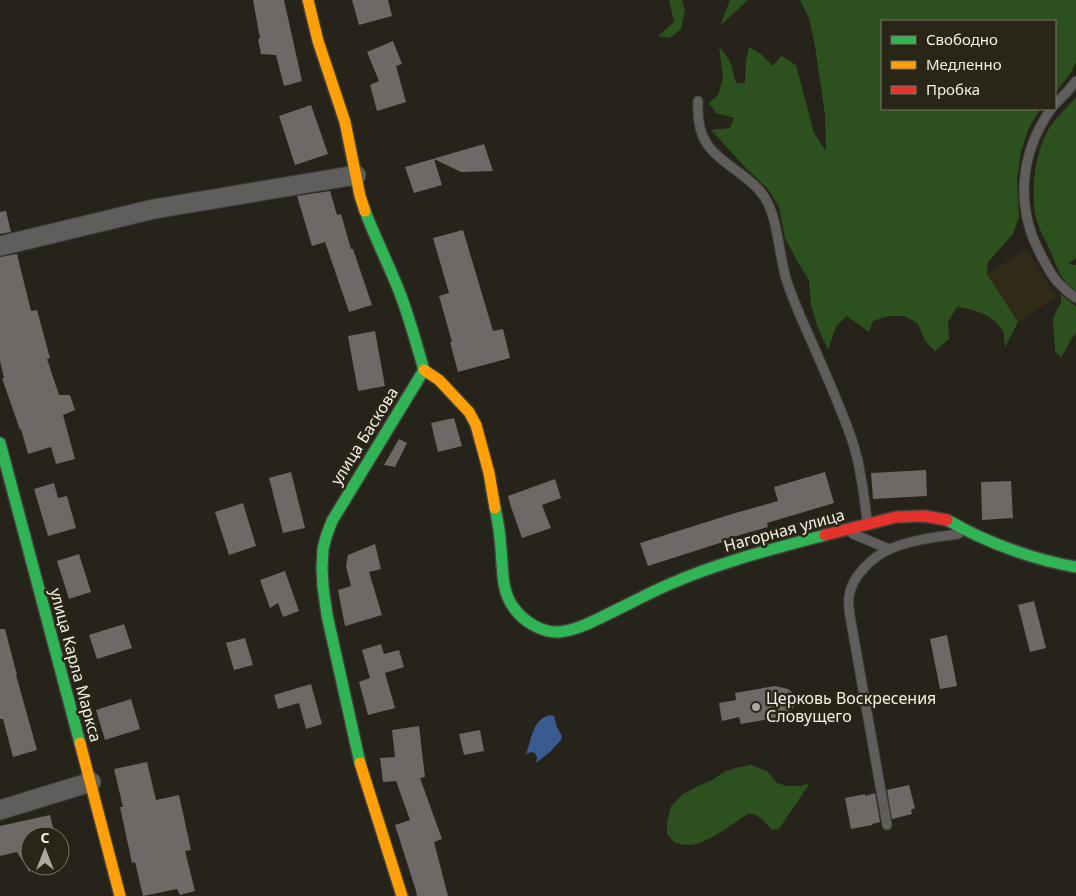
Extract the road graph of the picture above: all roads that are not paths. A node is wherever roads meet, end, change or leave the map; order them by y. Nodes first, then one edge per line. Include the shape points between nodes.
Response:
1 (308, 0) edge
2 (1076, 80) edge
3 (698, 101) dead end
4 (1056, 103) edge
5 (1050, 110) edge
6 (356, 175) junction
7 (0, 246) edge
8 (1076, 298) edge
9 (424, 370) junction
10 (0, 443) edge
11 (868, 524) junction
12 (843, 530) junction
13 (970, 532) junction
14 (889, 549) junction
15 (1076, 567) edge
16 (91, 782) junction
17 (0, 810) edge
18 (887, 825) dead end
19 (120, 896) edge
20 (402, 896) edge

1 - 6 street
2 - 4 lane
3 - 11 lane via 698,123 707,146 759,189 771,210 787,283 854,445
5 - 8 lane via 1036,135 1026,165 1026,216 1034,243 1053,277
6 - 7 street via 154,209
6 - 9 street via 360,196 402,298
9 - 12 street, Нагорная улица via 439,380 469,412 476,425 496,511 506,593 525,620 541,629 558,632 581,627 670,584 716,566
9 - 20 street, улица Баскова via 332,521 325,540 322,570 326,615 357,754
10 - 16 street, улица Карла Маркса
11 - 12 street, Нагорная улица
11 - 13 street, Нагорная улица via 898,515 914,515 944,520
12 - 14 lane
13 - 14 lane
13 - 15 street, Нагорная улица via 1023,555
14 - 18 lane via 862,570 848,595
16 - 17 street
16 - 19 street, улица Карла Маркса

